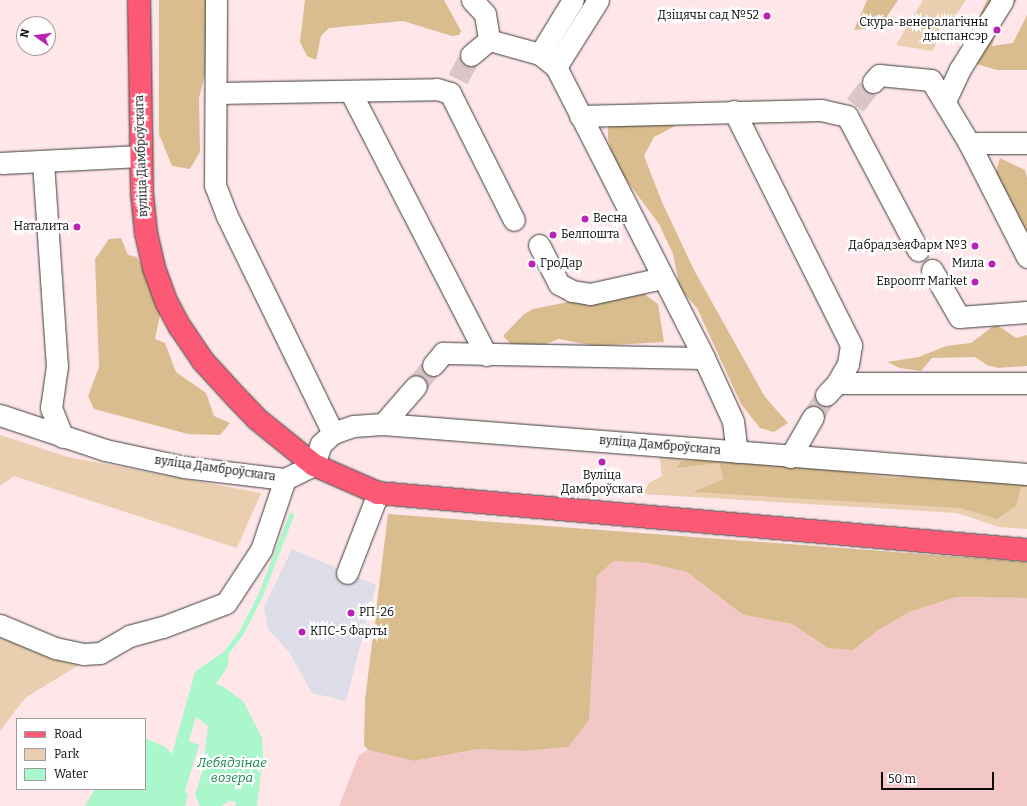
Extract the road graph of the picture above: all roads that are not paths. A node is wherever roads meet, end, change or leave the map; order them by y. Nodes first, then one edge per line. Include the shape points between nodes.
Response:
1 (139, 0) edge
2 (216, 0) edge
3 (472, 0) edge
4 (573, 0) edge
5 (598, 0) edge
6 (1004, 0) edge
7 (489, 40) junction
8 (470, 55) tunnel mouth
9 (548, 61) junction
10 (873, 82) tunnel mouth
11 (350, 92) junction
12 (216, 93) junction
13 (945, 101) junction
14 (734, 111) junction
15 (580, 116) junction
16 (969, 143) junction
17 (1027, 143) edge
18 (140, 156) junction
19 (43, 162) junction
20 (1, 163) edge
21 (514, 220) dead end
22 (539, 245) dead end
23 (918, 250) dead end
24 (1027, 257) edge
25 (932, 270) dead end
26 (662, 278) junction
27 (1027, 312) edge
28 (486, 355) junction
29 (704, 358) junction
30 (433, 365) tunnel mouth
31 (1027, 383) edge
32 (416, 386) tunnel mouth
33 (0, 415) edge
34 (813, 418) tunnel mouth
35 (383, 424) junction
36 (333, 433) junction
37 (63, 438) junction
38 (737, 452) junction
39 (790, 457) junction
40 (314, 465) junction
41 (1027, 474) edge
42 (285, 479) junction
43 (378, 493) junction
44 (1027, 550) edge
45 (347, 573) dead end
46 (0, 625) edge

1 - 18 main road, вуліца Дамброўскага
2 - 12 street
3 - 7 street via 486,14
4 - 9 street
5 - 9 street
6 - 13 street via 960,69
7 - 8 street
7 - 9 street
9 - 15 street
10 - 13 street via 878,75 931,80
11 - 12 street
11 - 21 street via 437,89 454,86
11 - 28 street
12 - 36 street via 213,175 219,198
13 - 16 street
14 - 15 street
14 - 23 street via 851,111
14 - 31 street via 851,345 848,364 832,389
15 - 26 street
16 - 17 street
16 - 24 street
18 - 19 street
18 - 40 main road, вуліца Дамброўскага via 146,233 157,275 180,327 203,361 236,397 283,441
19 - 20 street
19 - 37 street via 57,366 51,408
22 - 26 street via 559,284 572,291 590,294
25 - 27 street via 959,317
26 - 29 street
28 - 29 street
28 - 30 street via 443,353
29 - 38 street via 733,421
32 - 35 street
33 - 37 street, вуліца Дамброўскага
34 - 39 street
35 - 36 street, вуліца Дамброўскага via 353,426
35 - 38 street, вуліца Дамброўскага
36 - 40 street, вуліца Дамброўскага via 321,444
37 - 42 street, вуліца Дамброўскага via 184,467
38 - 39 street, вуліца Дамброўскага
39 - 41 street, вуліца Дамброўскага
40 - 42 street, вуліца Дамброўскага
40 - 43 main road, вуліца Дамброўскага
42 - 46 street via 261,550 226,603 163,627 129,636 100,653 89,654 55,648
43 - 44 main road, вуліца Дамброўскага
43 - 45 street

